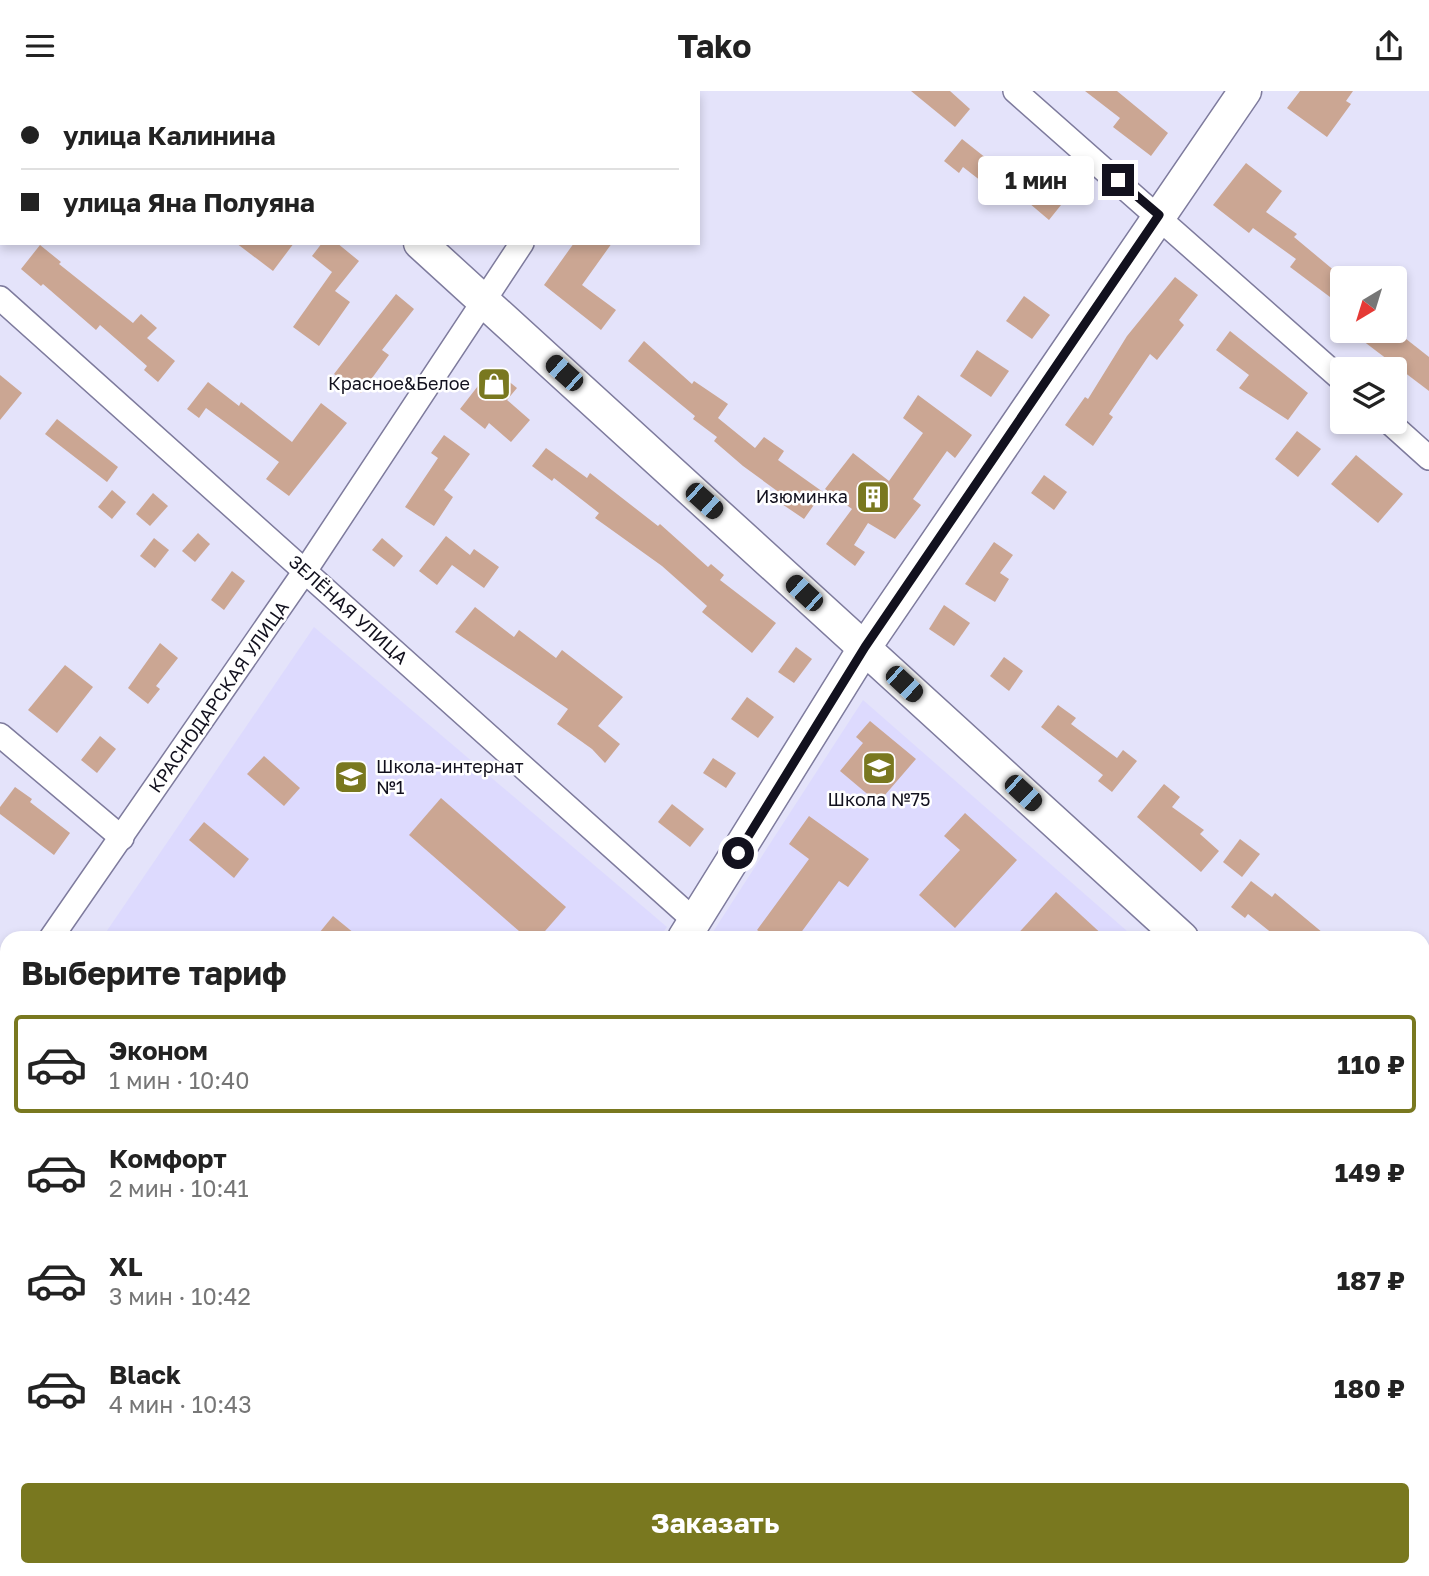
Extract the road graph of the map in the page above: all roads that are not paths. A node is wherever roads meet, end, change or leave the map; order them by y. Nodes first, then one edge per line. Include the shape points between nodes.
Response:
1 (1015, 91) edge
2 (1245, 91) edge
3 (1159, 215) junction
4 (422, 245) edge
5 (521, 245) edge
6 (0, 298) edge
7 (483, 300) junction
8 (1330, 369) edge
9 (1402, 434) edge
10 (1429, 458) edge
11 (305, 571) junction
12 (865, 647) junction
13 (0, 735) edge
14 (122, 838) junction
15 (690, 930) edge
16 (56, 931) edge
17 (1174, 931) edge

1 - 3 street
2 - 3 street
3 - 8 street
3 - 12 street
4 - 7 street
5 - 7 street, КРАСНОДАРСКАЯ УЛИЦА
6 - 11 street, ЗЕЛЁНАЯ УЛИЦА
7 - 11 street, КРАСНОДАРСКАЯ УЛИЦА
7 - 12 street
9 - 10 street
11 - 14 street, КРАСНОДАРСКАЯ УЛИЦА
11 - 15 street, ЗЕЛЁНАЯ УЛИЦА
12 - 15 street
12 - 17 street
13 - 14 street
14 - 16 street, КРАСНОДАРСКАЯ УЛИЦА

